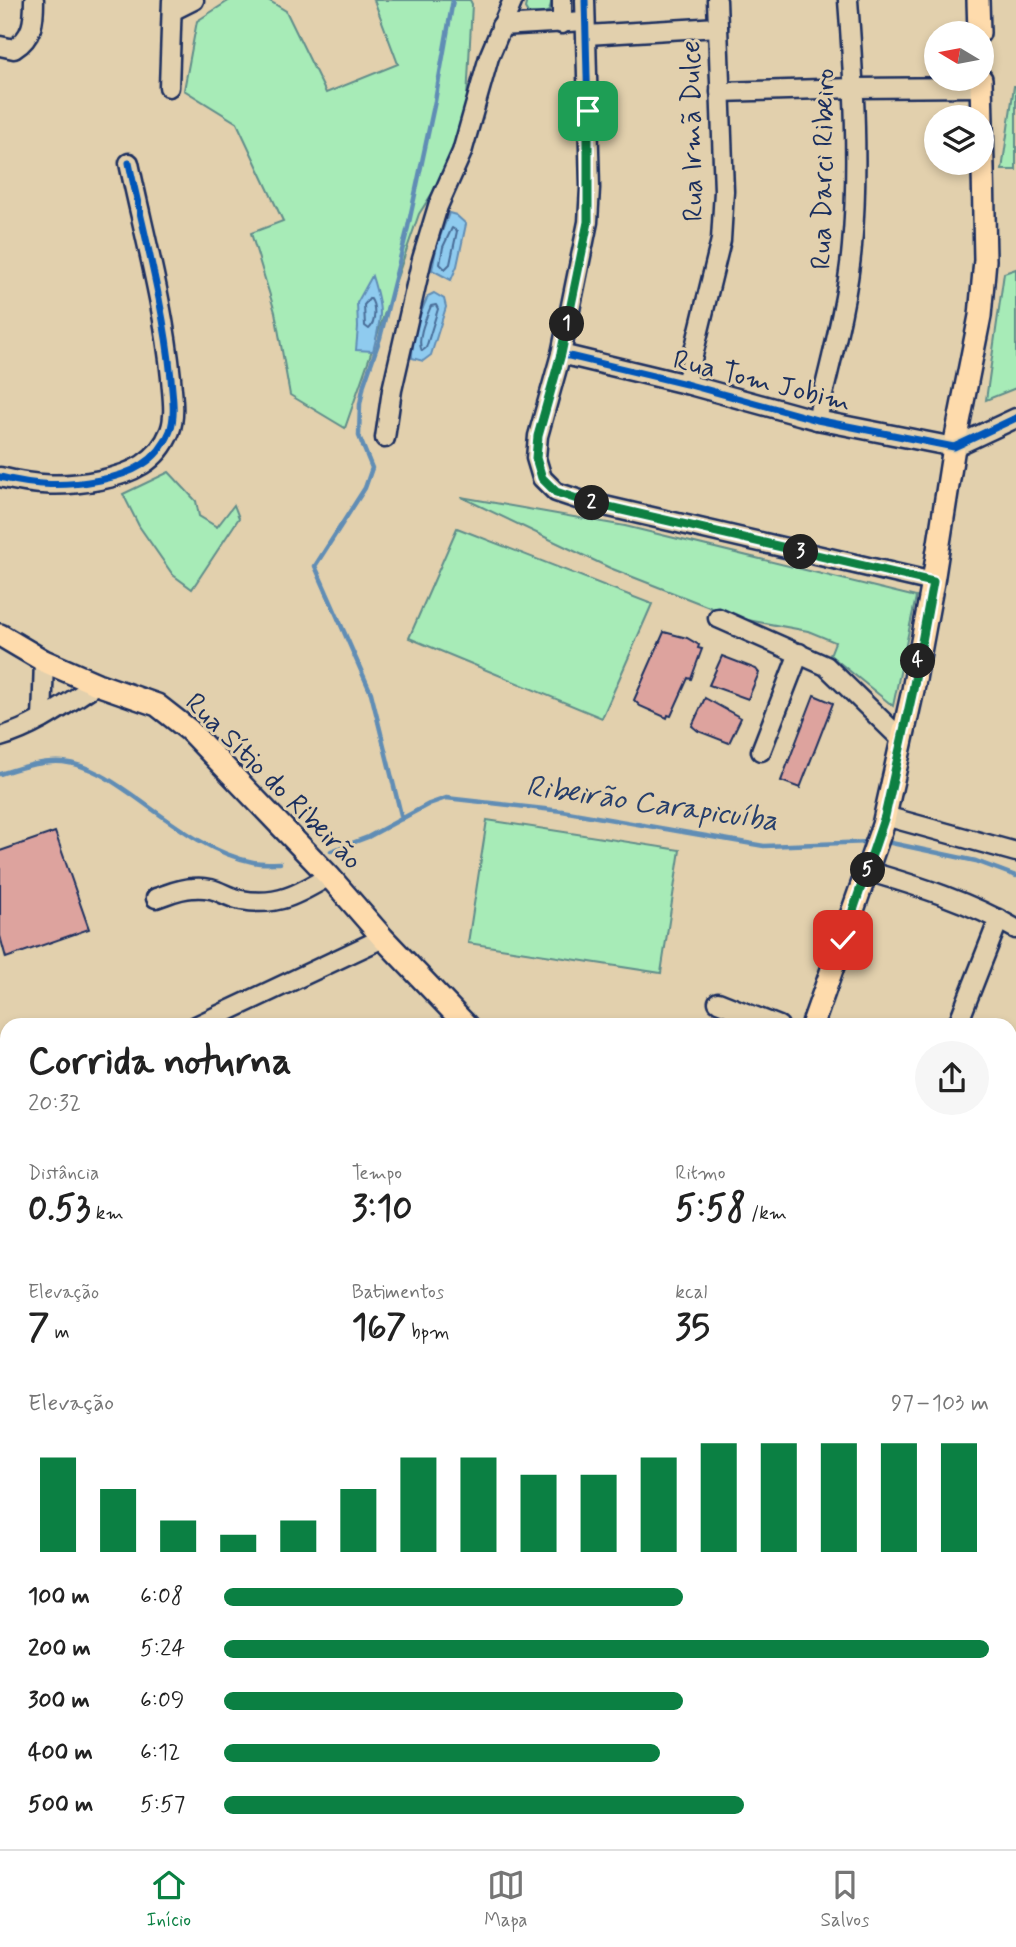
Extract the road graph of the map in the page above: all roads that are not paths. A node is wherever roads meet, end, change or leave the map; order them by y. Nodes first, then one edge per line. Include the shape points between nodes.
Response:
1 (34, 0) edge
2 (194, 0) edge
3 (513, 0) edge
4 (562, 0) edge
5 (585, 0) edge
6 (717, 0) edge
7 (848, 0) edge
8 (978, 0) edge
9 (172, 5) edge
10 (979, 21) edge
11 (562, 24) junction
12 (501, 26) junction
13 (718, 27) junction
14 (586, 28) junction
15 (7, 48) edge
16 (924, 85) edge
17 (169, 87) dead end
18 (855, 88) junction
19 (981, 91) edge
20 (720, 92) junction
21 (129, 163) dead end
22 (561, 354) junction
23 (686, 384) junction
24 (1016, 418) edge
25 (817, 420) junction
26 (385, 438) dead end
27 (954, 447) junction
28 (0, 477) edge
29 (933, 582) junction
30 (718, 618) dead end
31 (0, 635) edge
32 (799, 653) junction
33 (44, 661) junction
34 (97, 684) junction
35 (42, 719) junction
36 (0, 737) edge
37 (902, 740) junction
38 (761, 751) dead end
39 (884, 821) junction
40 (1016, 852) edge
41 (870, 865) junction
42 (329, 876) junction
43 (156, 898) dead end
44 (999, 919) junction
45 (1016, 929) edge
46 (383, 938) junction
47 (718, 1002) dead end
48 (213, 1018) edge
49 (459, 1018) edge
50 (759, 1018) edge
51 (815, 1018) edge
52 (960, 1018) edge

1 - 15 street via 32,28 25,42
2 - 9 street
3 - 12 street
4 - 11 street
5 - 14 street
6 - 13 street, Rua Irmã Dulce
7 - 18 street, Rua Darci Ribeiro
8 - 10 main road
9 - 17 street
11 - 12 street
11 - 14 street
12 - 26 street via 462,152 438,206 422,259
13 - 14 street
13 - 20 street, Rua Irmã Dulce
14 - 22 street via 588,222
16 - 18 street
18 - 20 street
18 - 25 street, Rua Darci Ribeiro via 855,208 848,283
19 - 27 main road via 985,260 980,316
20 - 23 street, Rua Irmã Dulce via 721,240
21 - 28 street via 167,340 171,429 158,454 126,475 69,486
22 - 23 street, Rua Tom Jobim
22 - 29 street via 536,458 542,478 556,492
23 - 25 street, Rua Tom Jobim
24 - 27 street
25 - 27 street, Rua Tom Jobim
27 - 29 main road
29 - 37 main road
30 - 32 street
31 - 33 main road, Rua Sítio do Ribeirão
32 - 37 street via 826,666
32 - 38 street
33 - 34 main road, Rua Sítio do Ribeirão
33 - 35 street
34 - 35 street
34 - 42 main road, Rua Sítio do Ribeirão via 157,705 189,730
35 - 36 street
37 - 39 main road
39 - 40 street
39 - 41 main road
41 - 44 street
41 - 51 main road
42 - 43 street via 295,896 267,902 192,888
42 - 46 main road, Rua Sítio do Ribeirão
44 - 45 street
44 - 52 street
46 - 48 street
46 - 49 main road, Rua Sítio do Ribeirão
47 - 50 street

